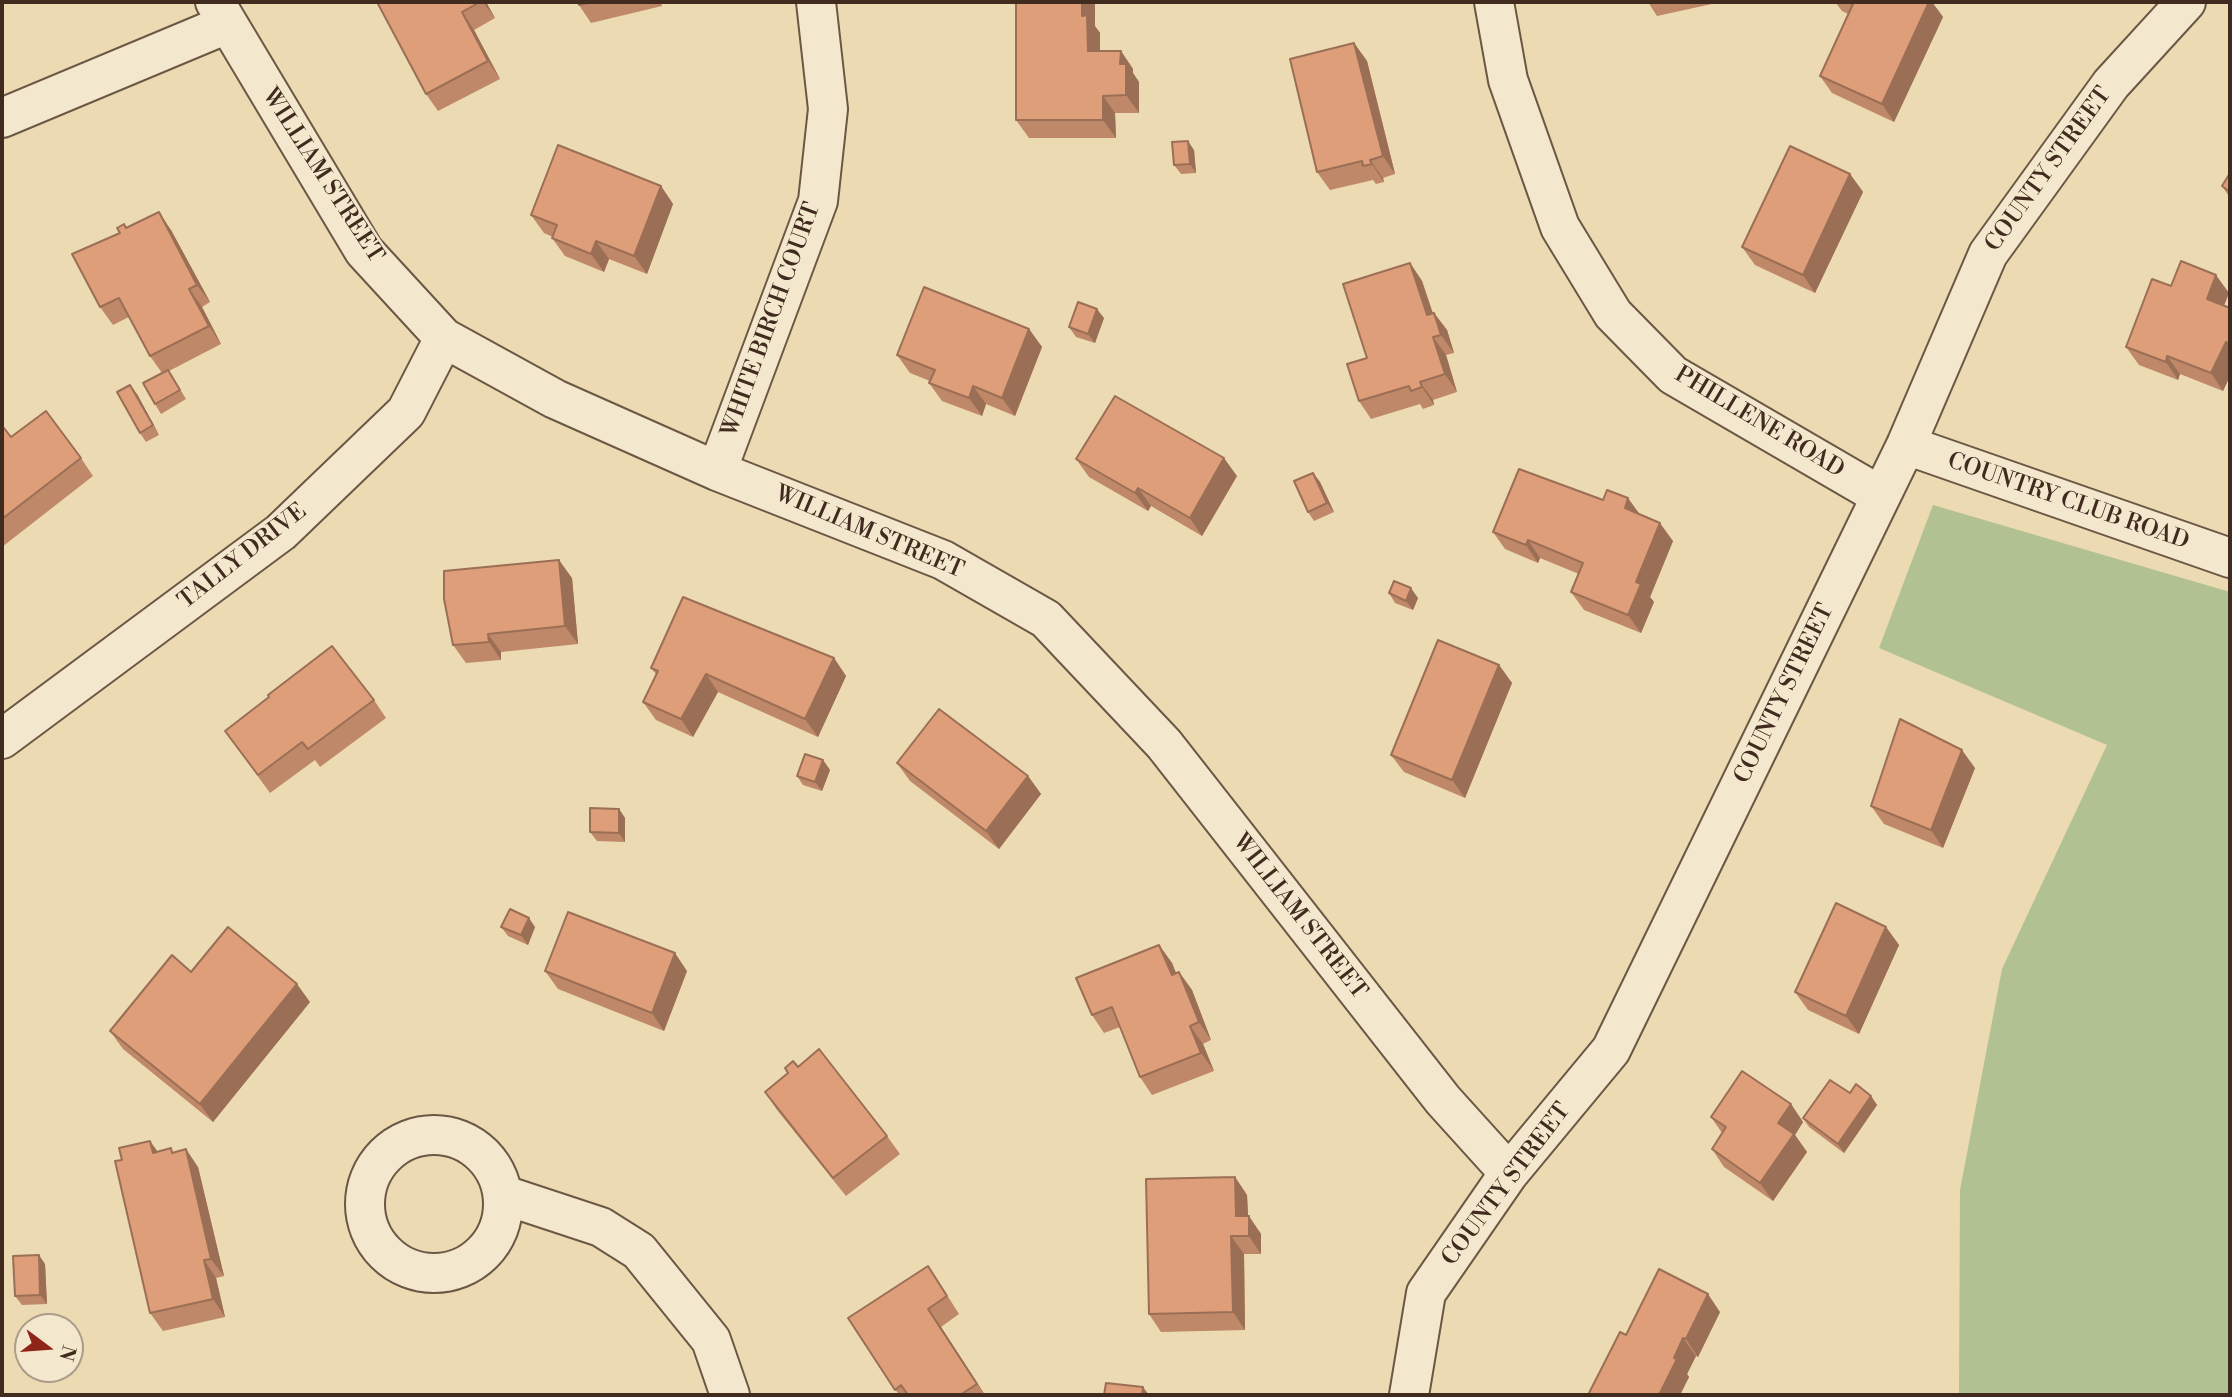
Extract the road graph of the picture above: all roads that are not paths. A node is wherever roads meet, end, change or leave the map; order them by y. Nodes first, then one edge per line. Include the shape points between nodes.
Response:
1 (817, 2) edge
2 (1494, 2) edge
3 (2186, 2) edge
4 (221, 13) edge
5 (2, 118) edge
6 (444, 338) junction
7 (1906, 445) junction
8 (717, 471) junction
9 (1881, 496) junction
10 (2230, 558) edge
11 (2, 740) edge
12 (1509, 1173) junction
13 (504, 1195) dead end
14 (730, 1395) edge
15 (1409, 1395) edge

1 - 8 street, WHITE BIRCH COURT via 828,109 818,201
2 - 9 street, PHILLENE ROAD via 1508,80 1560,227 1613,314 1673,375
3 - 7 street, COUNTY STREET via 2111,84 1988,254
4 - 5 street
4 - 6 street, WILLIAM STREET via 364,251
6 - 8 street, WILLIAM STREET via 555,400
6 - 11 street, TALLY DRIVE via 406,412 281,532
7 - 9 street, COUNTY STREET
7 - 10 street, COUNTRY CLUB ROAD
8 - 12 street, WILLIAM STREET via 943,559 1046,619 1164,744 1443,1100
9 - 12 street, COUNTY STREET via 1611,1050
12 - 15 street, COUNTY STREET via 1426,1293
13 - 14 street via 601,1227 639,1251 711,1340

